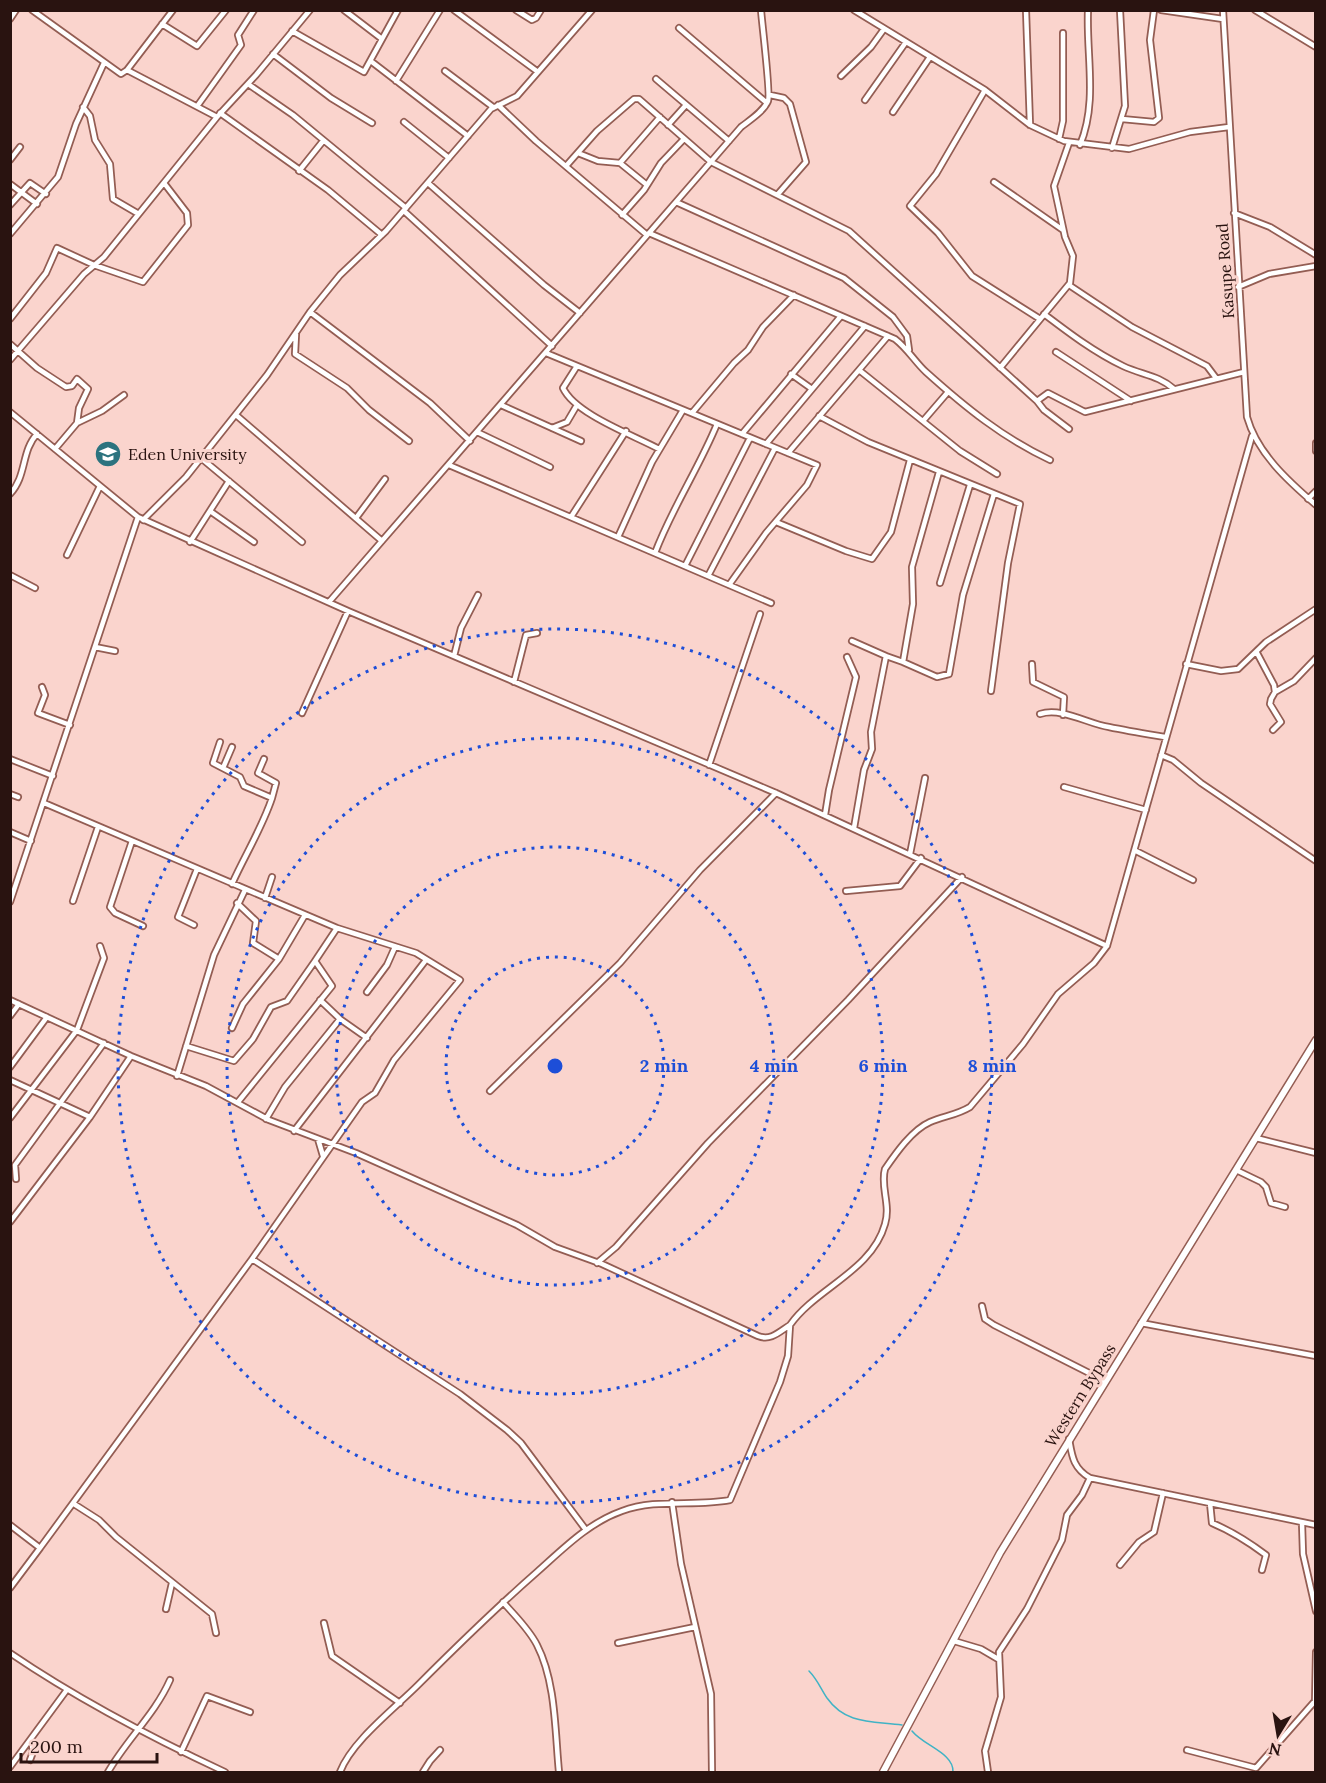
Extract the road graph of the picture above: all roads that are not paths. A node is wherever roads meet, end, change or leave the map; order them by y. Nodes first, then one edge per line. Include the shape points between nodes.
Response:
1 (16, 10) edge
2 (32, 10) edge
3 (173, 10) edge
4 (226, 10) edge
5 (310, 10) edge
6 (344, 10) edge
7 (398, 10) edge
8 (440, 10) edge
9 (454, 10) edge
10 (516, 10) edge
11 (541, 10) edge
12 (592, 10) edge
13 (761, 10) edge
14 (854, 10) edge
15 (1026, 10) edge
16 (1088, 10) edge
17 (1120, 10) edge
18 (1154, 10) edge
19 (1161, 10) edge
20 (1223, 10) edge
21 (1255, 10) edge
22 (251, 11) edge
23 (352, 13) edge
24 (10, 19) edge
25 (1223, 19) junction
26 (162, 24) junction
27 (679, 28) dead end
28 (884, 29) junction
29 (292, 31) junction
30 (1063, 33) dead end
31 (382, 39) junction
32 (906, 42) junction
33 (1316, 47) edge
34 (273, 54) junction
35 (930, 57) junction
36 (372, 62) junction
37 (104, 63) junction
38 (127, 70) junction
39 (445, 71) dead end
40 (538, 72) junction
41 (841, 76) dead end
42 (656, 79) dead end
43 (396, 81) junction
44 (248, 84) junction
45 (985, 90) junction
46 (770, 95) junction
47 (865, 100) dead end
48 (767, 103) junction
49 (198, 105) junction
50 (686, 105) junction
51 (495, 106) junction
52 (83, 107) junction
53 (893, 112) dead end
54 (219, 115) junction
55 (660, 117) junction
56 (1122, 119) junction
57 (404, 122) dead end
58 (372, 123) dead end
59 (668, 125) junction
60 (1030, 125) junction
61 (1229, 127) junction
62 (468, 136) junction
63 (684, 139) junction
64 (1059, 139) junction
65 (323, 141) junction
66 (729, 141) junction
67 (1068, 143) junction
68 (1080, 144) junction
69 (21, 147) dead end
70 (1112, 148) junction
71 (578, 153) junction
72 (450, 158) junction
73 (10, 160) edge
74 (711, 162) junction
75 (620, 163) junction
76 (566, 166) junction
77 (299, 171) junction
78 (994, 182) dead end
79 (164, 183) junction
80 (428, 183) junction
81 (10, 184) edge
82 (647, 185) junction
83 (21, 193) junction
84 (46, 194) junction
85 (777, 194) junction
86 (676, 202) junction
87 (37, 204) junction
88 (10, 205) edge
89 (405, 210) junction
90 (137, 213) junction
91 (1234, 213) junction
92 (621, 215) junction
93 (1063, 230) junction
94 (10, 234) edge
95 (648, 234) junction
96 (382, 235) junction
97 (1316, 255) edge
98 (94, 265) junction
99 (1316, 266) edge
100 (1069, 285) junction
101 (1238, 287) junction
102 (794, 295) junction
103 (310, 312) junction
104 (580, 314) junction
105 (841, 316) junction
106 (1042, 316) junction
107 (10, 319) edge
108 (865, 326) junction
109 (297, 331) junction
110 (888, 336) junction
111 (10, 344) edge
112 (552, 346) junction
113 (909, 350) junction
114 (18, 351) junction
115 (1056, 352) dead end
116 (546, 353) junction
117 (10, 360) edge
118 (577, 366) junction
119 (1000, 368) junction
120 (860, 370) junction
121 (1244, 372) junction
122 (791, 374) junction
123 (1216, 378) junction
124 (812, 389) junction
125 (1174, 390) junction
126 (948, 392) junction
127 (124, 395) dead end
128 (1037, 401) junction
129 (1131, 401) junction
130 (501, 405) junction
131 (577, 405) junction
132 (684, 410) junction
133 (10, 412) edge
134 (692, 413) junction
135 (236, 415) junction
136 (819, 416) junction
137 (923, 421) junction
138 (77, 423) junction
139 (717, 424) junction
140 (552, 428) junction
141 (1069, 429) dead end
142 (626, 431) junction
143 (477, 432) junction
144 (37, 434) junction
145 (742, 434) junction
146 (1252, 436) junction
147 (750, 438) junction
148 (409, 441) dead end
149 (470, 441) junction
150 (581, 441) dead end
151 (1316, 443) edge
152 (766, 444) junction
153 (55, 448) junction
154 (775, 448) junction
155 (659, 449) junction
156 (1316, 451) edge
157 (788, 453) junction
158 (201, 459) junction
159 (910, 460) junction
160 (1050, 460) dead end
161 (449, 465) junction
162 (550, 467) dead end
163 (939, 472) junction
164 (997, 474) dead end
165 (385, 479) dead end
166 (229, 481) junction
167 (970, 485) junction
168 (100, 486) junction
169 (1316, 491) edge
170 (10, 494) edge
171 (994, 494) junction
172 (1308, 499) junction
173 (1316, 505) edge
174 (210, 511) junction
175 (571, 517) junction
176 (356, 518) junction
177 (140, 519) junction
178 (776, 522) junction
179 (618, 537) junction
180 (190, 542) junction
181 (254, 542) dead end
182 (303, 542) dead end
183 (382, 542) junction
184 (655, 553) junction
185 (67, 555) dead end
186 (685, 566) junction
187 (10, 575) edge
188 (708, 576) junction
189 (940, 583) dead end
190 (729, 585) junction
191 (35, 588) dead end
192 (478, 595) dead end
193 (329, 602) junction
194 (771, 603) dead end
195 (1316, 609) edge
196 (348, 611) junction
197 (760, 614) dead end
198 (537, 633) dead end
199 (852, 641) dead end
200 (95, 647) junction
201 (115, 651) dead end
202 (1257, 653) junction
203 (454, 656) junction
204 (886, 656) junction
205 (847, 657) dead end
206 (1316, 658) edge
207 (903, 662) junction
208 (1032, 664) dead end
209 (1186, 664) junction
210 (514, 682) junction
211 (42, 687) dead end
212 (991, 691) dead end
213 (1275, 692) junction
214 (303, 713) dead end
215 (1040, 714) dead end
216 (1063, 715) junction
217 (70, 725) junction
218 (1273, 730) dead end
219 (1166, 737) junction
220 (220, 742) dead end
221 (232, 747) dead end
222 (1161, 755) junction
223 (10, 759) edge
224 (264, 759) dead end
225 (709, 765) junction
226 (223, 768) junction
227 (53, 776) junction
228 (925, 778) dead end
229 (1064, 787) dead end
230 (776, 793) junction
231 (10, 794) edge
232 (18, 797) dead end
233 (272, 798) junction
234 (44, 803) junction
235 (1146, 810) junction
236 (825, 815) junction
237 (98, 827) junction
238 (854, 828) junction
239 (10, 832) edge
240 (31, 841) junction
241 (132, 841) junction
242 (1136, 851) junction
243 (910, 854) junction
244 (921, 858) junction
245 (1316, 861) edge
246 (197, 869) junction
247 (272, 876) dead end
248 (962, 877) junction
249 (1193, 880) dead end
250 (232, 884) junction
251 (245, 890) junction
252 (846, 891) dead end
253 (265, 898) junction
254 (73, 901) dead end
255 (10, 902) edge
256 (237, 903) junction
257 (305, 915) junction
258 (194, 925) dead end
259 (143, 926) dead end
260 (337, 928) junction
261 (1107, 945) junction
262 (100, 946) dead end
263 (395, 947) junction
264 (279, 959) junction
265 (426, 960) junction
266 (315, 961) junction
267 (367, 992) dead end
268 (10, 1000) edge
269 (320, 1000) junction
270 (19, 1004) junction
271 (10, 1016) edge
272 (47, 1017) junction
273 (340, 1019) junction
274 (232, 1028) dead end
275 (77, 1030) junction
276 (367, 1038) junction
277 (1316, 1040) edge
278 (104, 1043) junction
279 (186, 1046) junction
280 (131, 1056) junction
281 (10, 1067) edge
282 (177, 1076) junction
283 (10, 1080) edge
284 (32, 1089) junction
285 (490, 1091) dead end
286 (238, 1102) junction
287 (60, 1103) junction
288 (90, 1117) junction
289 (10, 1118) edge
290 (266, 1119) junction
291 (294, 1131) junction
292 (1256, 1138) junction
293 (318, 1139) junction
294 (331, 1145) junction
295 (1316, 1153) edge
296 (323, 1157) junction
297 (1236, 1170) junction
298 (16, 1179) dead end
299 (1285, 1207) dead end
300 (10, 1222) edge
301 (252, 1259) junction
302 (597, 1263) junction
303 (982, 1306) dead end
304 (1141, 1323) junction
305 (790, 1325) junction
306 (1316, 1356) edge
307 (1105, 1381) junction
308 (1069, 1439) junction
309 (1090, 1478) junction
310 (1163, 1493) junction
311 (672, 1502) junction
312 (1210, 1503) junction
313 (74, 1504) junction
314 (1302, 1523) junction
315 (10, 1525) edge
316 (1316, 1526) edge
317 (586, 1530) junction
318 (40, 1548) junction
319 (1120, 1565) dead end
320 (1262, 1570) dead end
321 (172, 1583) junction
322 (10, 1588) edge
323 (503, 1602) junction
324 (1314, 1602) edge
325 (166, 1609) dead end
326 (1316, 1611) edge
327 (324, 1623) dead end
328 (695, 1627) junction
329 (216, 1633) dead end
330 (954, 1641) junction
331 (618, 1643) dead end
332 (1316, 1652) edge
333 (10, 1653) edge
334 (998, 1659) junction
335 (170, 1680) dead end
336 (66, 1691) junction
337 (1315, 1702) edge
338 (400, 1703) junction
339 (250, 1712) dead end
340 (136, 1729) junction
341 (31, 1739) junction
342 (440, 1750) dead end
343 (1187, 1750) dead end
344 (181, 1752) junction
345 (30, 1760) dead end
346 (10, 1767) edge
347 (108, 1773) edge
348 (225, 1773) edge
349 (340, 1773) edge
350 (423, 1773) edge
351 (559, 1773) edge
352 (712, 1773) edge
353 (883, 1773) edge
354 (988, 1773) edge

1 - 24 street
2 - 37 street
3 - 26 street
4 - 26 street via 197,46
5 - 29 street
6 - 23 street
7 - 31 street
8 - 43 street
9 - 40 street
10 - 11 street via 532,20
12 - 40 street
13 - 46 street
14 - 28 street
15 - 60 street
16 - 68 street via 1089,121
17 - 56 street via 1125,91
18 - 56 street via 1150,40 1159,118 1154,122
19 - 25 street
20 - 25 street, Kasupe Road
21 - 33 street
22 - 49 street via 239,34 241,45
23 - 31 street
25 - 61 street, Kasupe Road
26 - 38 street
27 - 48 street
28 - 32 street
28 - 41 street
29 - 34 street
29 - 36 street via 362,72
30 - 64 street via 1063,121
31 - 36 street
32 - 35 street
32 - 47 street
34 - 44 street
34 - 58 street
35 - 45 street
35 - 53 street
36 - 43 street
37 - 38 street via 121,74
37 - 52 street
38 - 49 street
39 - 51 street
40 - 51 street via 513,99
42 - 50 street
43 - 62 street
44 - 54 street
44 - 65 street via 286,109
45 - 60 street
45 - 106 street via 936,174 910,206 972,276
46 - 48 street
46 - 85 street via 784,98 790,104 806,161
48 - 66 street
49 - 54 street
50 - 59 street
50 - 66 street
51 - 62 street
51 - 76 street
52 - 84 street via 60,171
52 - 90 street via 90,116 95,140 110,164 113,199
54 - 77 street
54 - 79 street
55 - 59 street
55 - 71 street via 635,98
55 - 75 street
56 - 70 street
57 - 72 street
59 - 63 street
60 - 64 street
61 - 70 street via 1190,132 1134,149
61 - 91 street, Kasupe Road
62 - 72 street
63 - 74 street
63 - 82 street
64 - 67 street
65 - 77 street
65 - 89 street
66 - 74 street
67 - 68 street
67 - 93 street via 1054,183
68 - 70 street
69 - 73 street
71 - 75 street via 598,161
71 - 76 street
72 - 80 street
74 - 85 street
74 - 86 street
75 - 82 street
76 - 92 street
77 - 96 street
78 - 93 street
79 - 90 street
79 - 98 street via 186,213 188,225 144,281
80 - 89 street
80 - 104 street
81 - 83 street
82 - 92 street
83 - 84 street via 30,183
83 - 87 street
83 - 88 street
84 - 87 street
85 - 119 street via 842,225 859,238
86 - 95 street
86 - 113 street via 844,278 893,317 907,336
87 - 94 street
89 - 96 street
89 - 112 street
90 - 98 street via 108,253
91 - 97 street via 1270,227
91 - 101 street, Kasupe Road
92 - 95 street
93 - 100 street via 1073,256
95 - 102 street
95 - 104 street
96 - 103 street via 340,275
98 - 107 street via 57,248 46,273
98 - 114 street
99 - 101 street via 1276,272
100 - 106 street
100 - 123 street via 1132,327 1208,366
101 - 121 street, Kasupe Road
102 - 105 street
102 - 134 street
103 - 109 street
103 - 149 street via 430,403
104 - 112 street
105 - 108 street
105 - 122 street
106 - 119 street
106 - 125 street via 1129,368 1163,379
108 - 110 street
108 - 124 street
109 - 135 street
109 - 148 street via 296,355 347,387
110 - 113 street
110 - 120 street
111 - 114 street
112 - 116 street
113 - 126 street via 922,369
114 - 117 street
114 - 138 street via 66,387 77,379 85,385 88,389
115 - 129 street
116 - 118 street
116 - 130 street
118 - 131 street via 563,388
118 - 132 street
119 - 128 street
120 - 136 street
120 - 137 street
121 - 123 street
121 - 146 street, Kasupe Road
122 - 124 street
122 - 145 street
123 - 125 street
124 - 152 street
125 - 129 street
126 - 137 street
126 - 160 street via 993,428
127 - 138 street
128 - 129 street via 1048,393 1083,412
128 - 141 street
130 - 140 street
130 - 143 street
131 - 140 street via 567,422
131 - 142 street
132 - 134 street
132 - 155 street
133 - 144 street
134 - 139 street
135 - 158 street
135 - 176 street
136 - 157 street
136 - 159 street
137 - 164 street
138 - 153 street
139 - 145 street
139 - 184 street
140 - 150 street
142 - 155 street
142 - 175 street
143 - 149 street
143 - 162 street
144 - 153 street
144 - 170 street via 29,445 21,479
145 - 147 street
146 - 172 street, Kasupe Road
146 - 209 street
147 - 152 street
147 - 186 street
149 - 161 street
151 - 156 street
152 - 154 street
153 - 168 street
154 - 157 street
154 - 188 street
155 - 179 street
157 - 178 street via 817,467
158 - 166 street
158 - 177 street via 166,500
159 - 163 street
159 - 178 street via 891,532 872,559
161 - 175 street
161 - 183 street
163 - 167 street
163 - 207 street via 912,567 913,604
165 - 176 street
166 - 174 street
166 - 182 street
167 - 171 street
167 - 189 street
168 - 177 street
168 - 185 street
169 - 172 street
171 - 207 street via 963,595 949,674 937,676
171 - 212 street via 1020,506 1008,563
172 - 173 street, Kasupe Road
174 - 180 street
174 - 181 street
175 - 179 street
176 - 183 street
177 - 180 street
177 - 200 street
178 - 190 street
179 - 184 street
180 - 193 street
183 - 193 street
184 - 186 street
186 - 188 street
187 - 191 street
188 - 190 street
190 - 194 street
192 - 203 street via 461,628
193 - 196 street
195 - 202 street via 1266,642
196 - 203 street
196 - 214 street
197 - 225 street
198 - 210 street via 526,635
199 - 204 street
200 - 201 street
200 - 217 street
202 - 209 street via 1235,670
202 - 213 street
203 - 210 street
204 - 207 street
204 - 238 street via 871,732 872,749 864,770
205 - 236 street via 855,681
206 - 213 street via 1294,681
208 - 216 street via 1033,682 1064,698
209 - 219 street
210 - 225 street
211 - 217 street via 45,695 38,713
213 - 218 street via 1270,704 1281,722
215 - 216 street
216 - 219 street
217 - 227 street
219 - 222 street
220 - 226 street via 213,763
221 - 226 street
222 - 235 street
222 - 245 street
223 - 227 street
224 - 233 street via 258,773 276,783
225 - 230 street
226 - 233 street via 240,777 244,786
227 - 234 street
228 - 243 street
229 - 235 street
230 - 236 street
230 - 285 street via 700,870 620,963
231 - 232 street
233 - 250 street via 263,825
234 - 237 street
234 - 240 street
235 - 242 street
236 - 238 street
237 - 241 street
237 - 254 street
238 - 243 street
239 - 240 street
240 - 255 street
241 - 246 street
241 - 259 street via 110,907
242 - 249 street
242 - 261 street
243 - 244 street
244 - 248 street
244 - 252 street via 900,886
246 - 250 street
246 - 258 street via 178,917
247 - 253 street
248 - 261 street
248 - 302 street
250 - 251 street
251 - 253 street
251 - 256 street
253 - 257 street
256 - 264 street via 256,921 253,944
256 - 279 street via 214,955
257 - 260 street
257 - 264 street
260 - 263 street
260 - 266 street
261 - 305 street via 1094,963 1053,999 1023,1044 970,1107 927,1123 897,1153 883,1175 887,1213 875,1245
262 - 275 street via 104,958
263 - 265 street
263 - 267 street
264 - 274 street via 243,1004
265 - 276 street
265 - 294 street via 460,982 394,1060 375,1093 362,1102
266 - 269 street via 323,976 333,983
266 - 279 street via 287,1001 271,1007 253,1039 234,1061
268 - 270 street
269 - 273 street
269 - 286 street
270 - 271 street
270 - 272 street
272 - 275 street
272 - 281 street
273 - 276 street
273 - 290 street via 285,1087
275 - 278 street
275 - 284 street
276 - 291 street
277 - 292 main road, Western Bypass
278 - 280 street
278 - 287 street
279 - 282 street
280 - 282 street
280 - 288 street
282 - 286 street
283 - 284 street
284 - 287 street
284 - 289 street
286 - 290 street
287 - 288 street
287 - 298 street via 15,1165
288 - 300 street
290 - 291 street
291 - 293 street
292 - 295 street
292 - 297 main road, Western Bypass
293 - 294 street
293 - 296 street
294 - 296 street
294 - 302 street
296 - 301 street
297 - 299 street via 1261,1182 1271,1203
297 - 304 main road, Western Bypass
301 - 313 street
301 - 317 street via 459,1394 507,1430
302 - 305 street via 765,1339
303 - 307 street via 985,1319 994,1325
304 - 306 street
304 - 307 main road, Western Bypass
305 - 311 street via 788,1356 780,1382 734,1496 722,1502
307 - 308 main road, Western Bypass
308 - 309 street via 1074,1463
308 - 330 main road, Western Bypass via 1000,1553
309 - 310 street
309 - 334 street via 1064,1520 1062,1540
310 - 312 street
310 - 319 street via 1154,1532 1139,1542
311 - 317 street via 621,1511
311 - 328 street
312 - 314 street
312 - 320 street via 1212,1523 1229,1528 1266,1555
313 - 318 street
313 - 321 street via 99,1520
314 - 316 street
314 - 324 street via 1303,1554
315 - 318 street
317 - 323 street
318 - 322 street
321 - 325 street
321 - 329 street via 212,1614
323 - 338 street
323 - 351 street via 542,1656
324 - 326 street
327 - 338 street via 332,1656
328 - 331 street
328 - 352 street via 711,1694
330 - 334 street
330 - 353 main road, Western Bypass
332 - 337 street
333 - 336 street
334 - 354 street via 1000,1696 985,1751
335 - 340 street via 154,1710
336 - 340 street
336 - 341 street
337 - 343 street via 1256,1768
338 - 349 street via 348,1757
339 - 344 street via 207,1696
340 - 344 street
340 - 347 street
341 - 345 street
341 - 346 street
342 - 350 street
344 - 348 street

